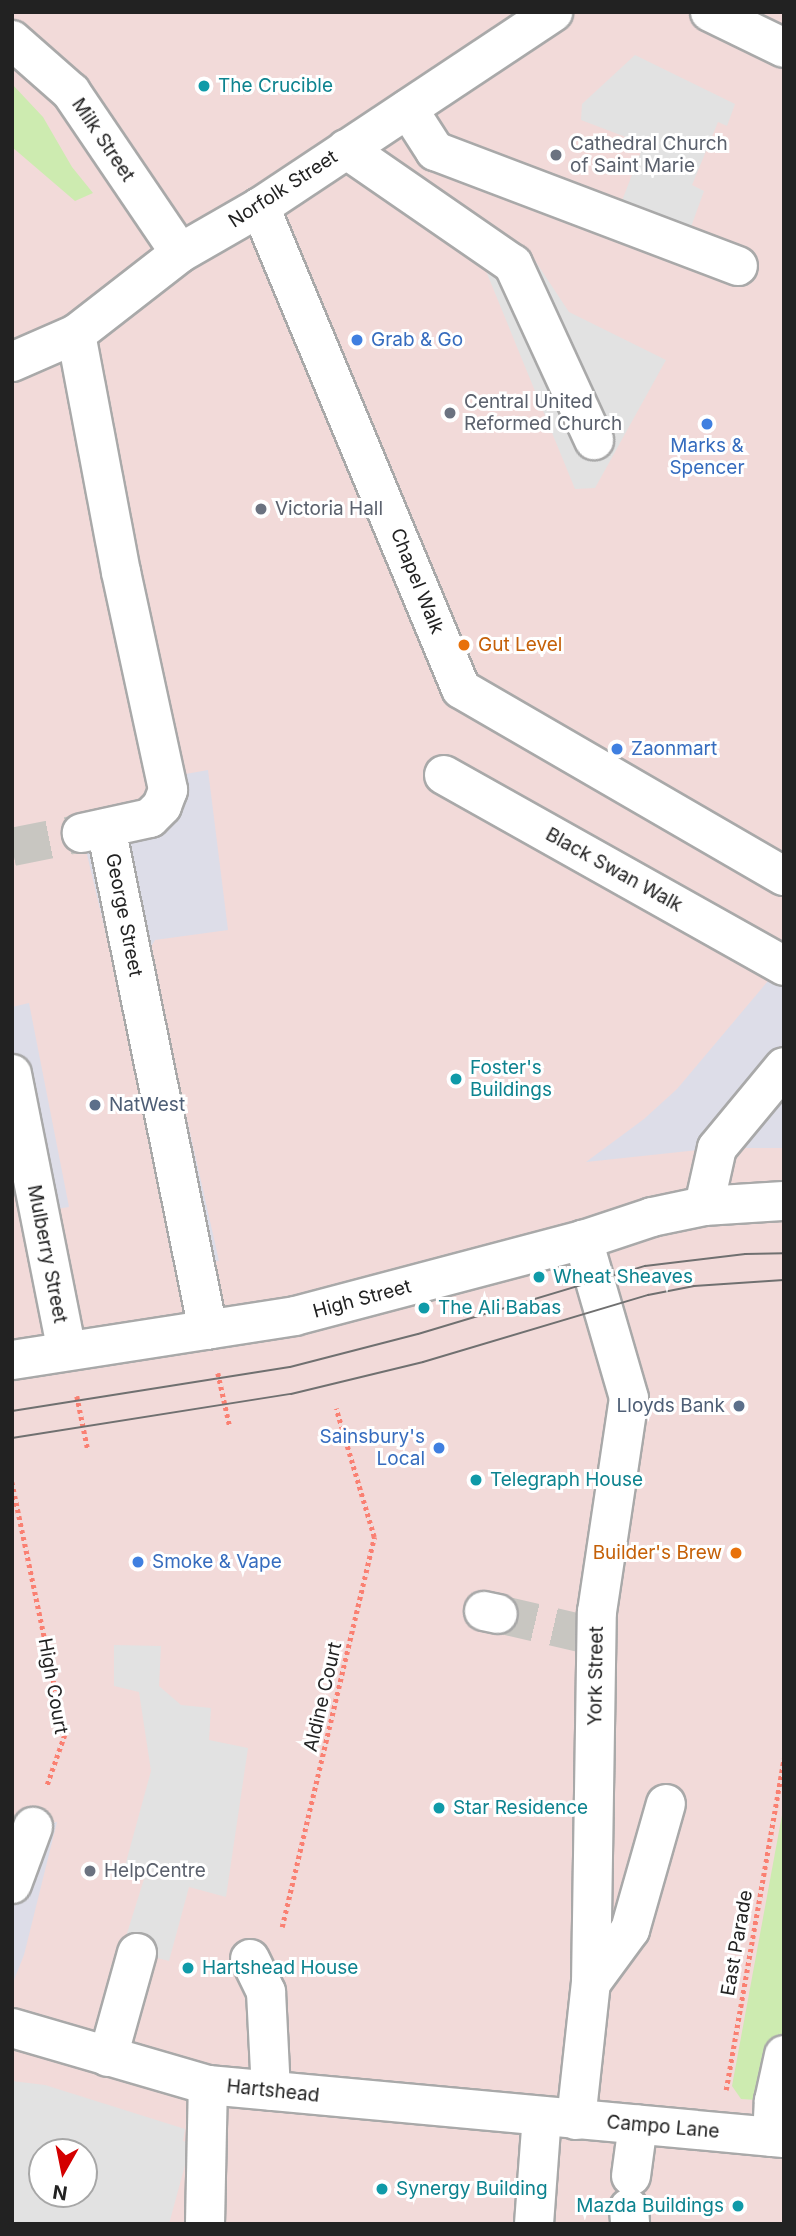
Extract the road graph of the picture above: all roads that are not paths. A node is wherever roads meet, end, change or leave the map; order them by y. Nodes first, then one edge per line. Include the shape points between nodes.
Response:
1 (553, 12) edge
2 (710, 12) edge
3 (12, 40) edge
4 (784, 48) edge
5 (408, 108) junction
6 (346, 149) junction
7 (260, 207) junction
8 (180, 253) junction
9 (738, 266) dead end
10 (76, 334) junction
11 (12, 362) edge
12 (594, 440) dead end
13 (444, 775) dead end
14 (784, 876) edge
15 (784, 966) edge
16 (784, 1067) edge
17 (12, 1074) edge
18 (784, 1201) edge
19 (704, 1206) junction
20 (583, 1240) junction
21 (208, 1330) junction
22 (67, 1351) junction
23 (12, 1360) edge
24 (666, 1804) dead end
25 (33, 1827) road end
26 (12, 1884) edge
27 (137, 1953) dead end
28 (258, 1976) road end
29 (591, 1983) junction
30 (12, 2028) edge
31 (784, 2055) edge
32 (108, 2057) junction
33 (208, 2085) junction
34 (271, 2091) junction
35 (559, 2118) junction
36 (638, 2124) junction
37 (778, 2137) edge
38 (630, 2203) edge
39 (205, 2224) edge
40 (534, 2224) edge

1 - 5 street, Norfolk Street
2 - 4 street
3 - 8 street, Milk Street via 71,92
5 - 6 street, Norfolk Street
5 - 9 street via 435,151
6 - 7 street, Norfolk Street
6 - 12 street via 513,264
7 - 8 street, Norfolk Street
7 - 14 street, Chapel Walk via 461,689
8 - 10 street, Norfolk Street
10 - 11 street, Norfolk Street
10 - 21 street, George Street via 168,790 162,806 150,818 94,831
13 - 15 street, Black Swan Walk
16 - 19 street via 717,1148
17 - 22 street, Mulberry Street
18 - 19 street, High Street
19 - 20 street, High Street
20 - 21 street, High Street via 295,1316
20 - 29 street, York Street via 629,1398 597,1612
21 - 22 street, High Street
22 - 23 street, High Street
24 - 29 street via 630,1930
25 - 26 street
27 - 32 street
28 - 34 street
29 - 35 street, York Street
30 - 32 street, Hartshead
31 - 37 street via 774,2101
32 - 33 street, Hartshead
33 - 34 street, Hartshead
33 - 39 street
34 - 35 street, Hartshead
35 - 36 street, Campo Lane
35 - 40 street, York Street
36 - 37 street, Campo Lane
36 - 38 street

